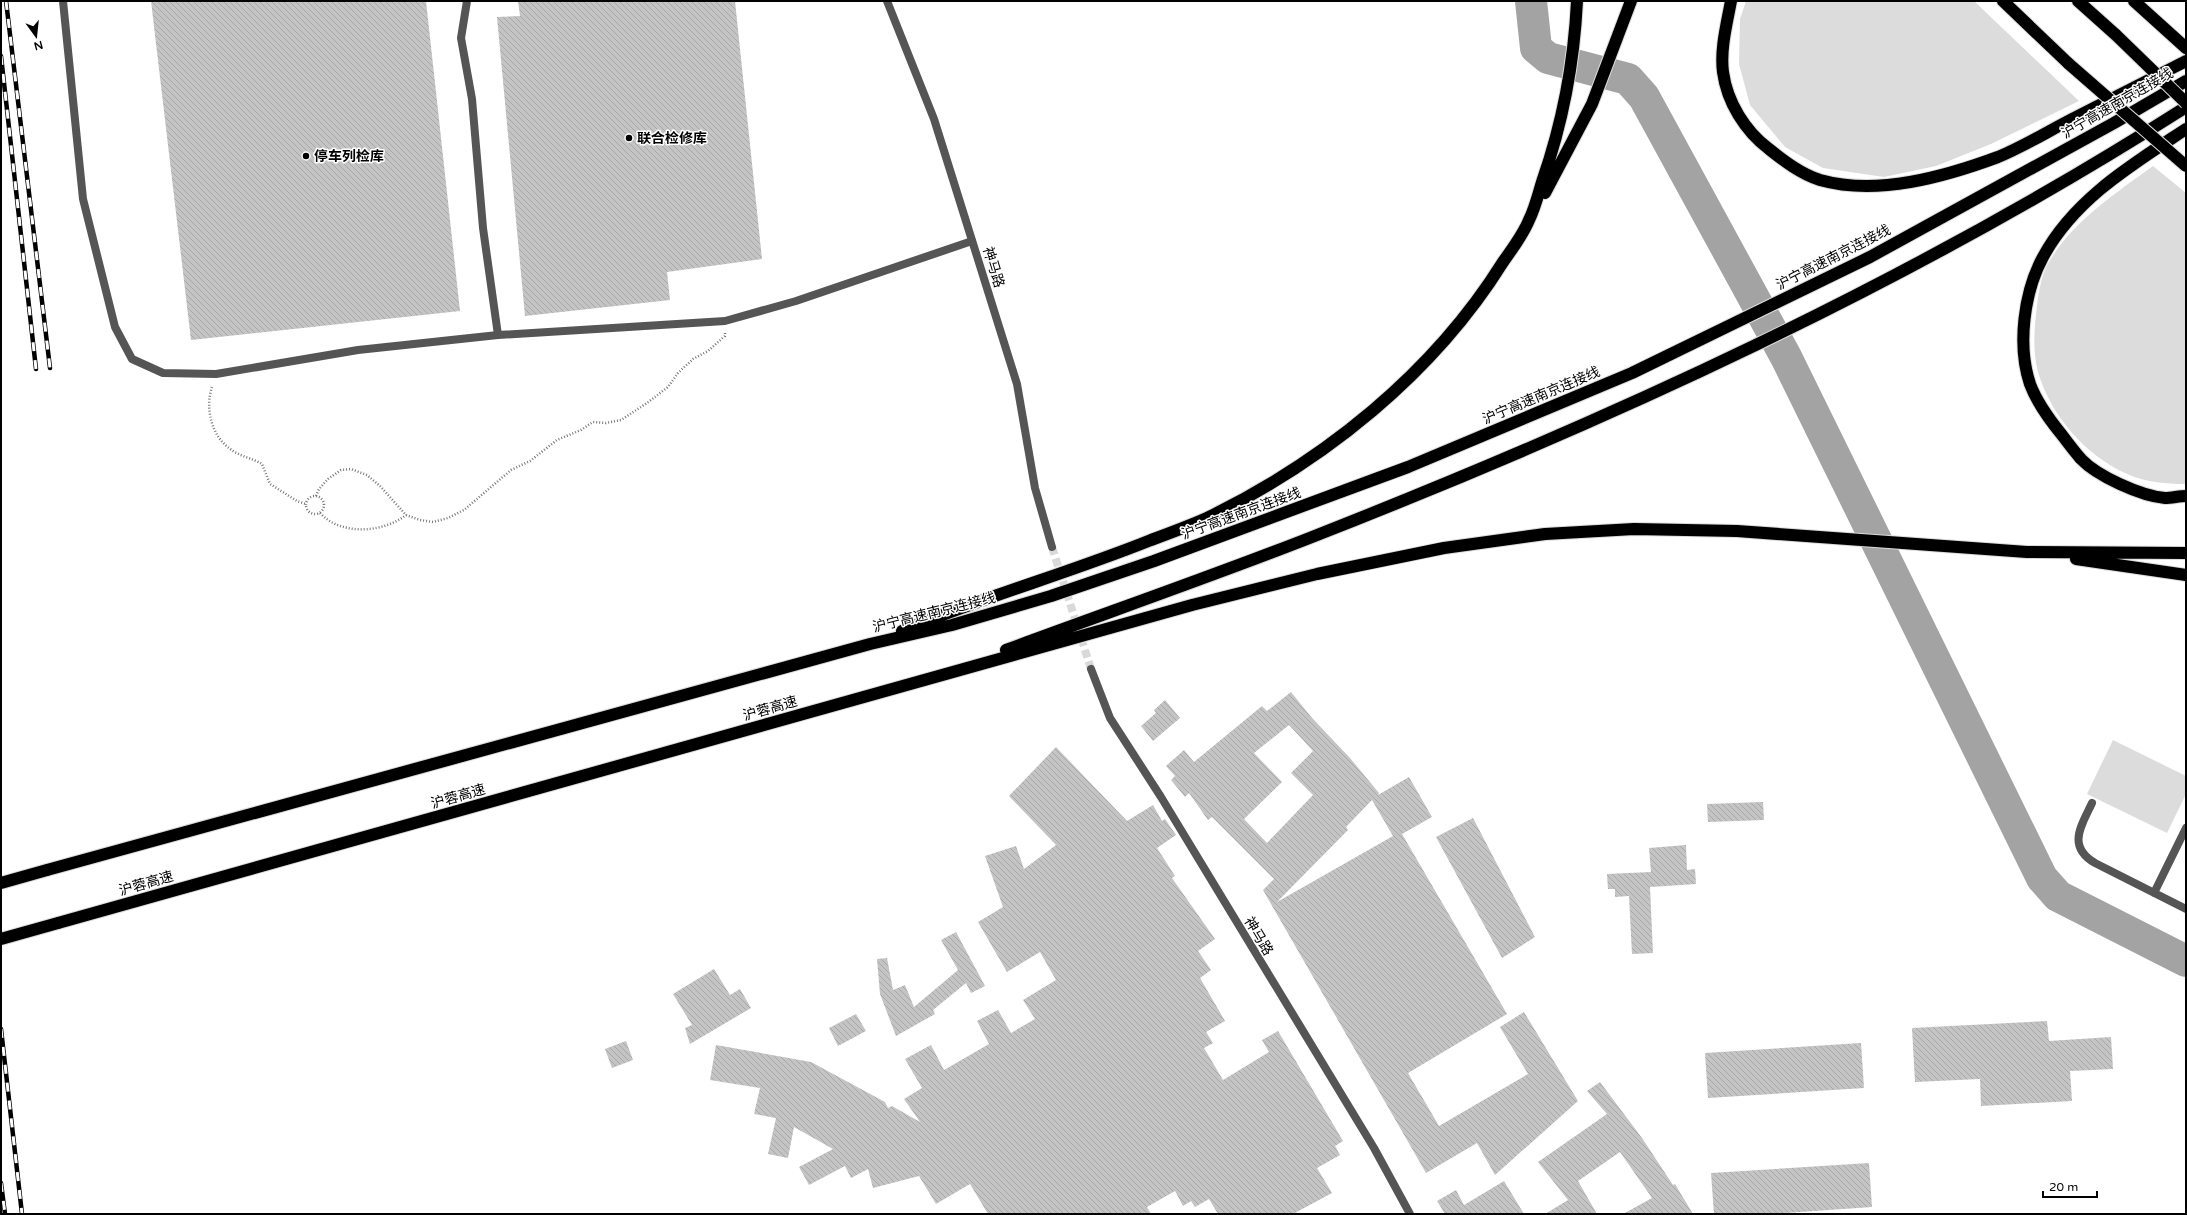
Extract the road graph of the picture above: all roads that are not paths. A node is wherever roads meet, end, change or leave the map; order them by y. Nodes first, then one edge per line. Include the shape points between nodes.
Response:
1 (62, 1) edge
2 (467, 1) edge
3 (887, 1) edge
4 (1577, 1) edge
5 (1631, 1) edge
6 (1731, 1) edge
7 (2003, 1) edge
8 (2078, 1) edge
9 (2134, 1) edge
10 (2186, 48) edge
11 (2186, 61) edge
12 (2186, 81) edge
13 (2186, 103) edge
14 (2186, 107) edge
15 (2186, 129) edge
16 (2186, 166) edge
17 (1529, 221) junction
18 (972, 241) junction
19 (498, 335) junction
20 (2186, 496) edge
21 (1052, 547) tunnel mouth
22 (2027, 552) junction
23 (2186, 553) edge
24 (2186, 575) edge
25 (870, 644) junction
26 (1091, 669) tunnel mouth
27 (922, 680) junction
28 (2092, 803) dead end
29 (2186, 828) edge
30 (1, 883) edge
31 (2154, 893) junction
32 (2186, 909) edge
33 (1, 938) edge
34 (1410, 1214) edge

1 - 19 street via 82,199 115,327 132,359 163,373 216,374 358,350
2 - 19 street via 461,38 472,99 483,228
3 - 18 street, 神马路 via 934,119
4 - 17 highway via 1575,45 1567,97 1555,146
5 - 17 highway via 1592,104
6 - 11 highway via 1724,39 1723,71 1729,96 1741,120 1761,143 1788,164 1818,180 1850,186 1902,183 1950,172 1999,156
7 - 16 highway, bridge via 2069,64
8 - 13 highway, bridge
9 - 10 highway
12 - 25 highway, 沪宁高速南京连接线 via 1870,256 1632,373 1408,467 1154,561 1051,596 952,625
14 - 27 highway via 1971,234 1791,329 1638,401 1306,539
15 - 20 highway via 2099,190 2065,224 2043,257 2030,287 2023,339 2030,383 2045,414 2082,460 2120,485 2164,498
17 - 25 highway via 1493,279 1458,324 1405,382 1347,431 1283,476 1206,518 1043,580 953,609
18 - 19 street via 796,301 725,321
18 - 21 street, 神马路 via 1017,384 1036,488
22 - 23 highway
22 - 24 highway
22 - 27 highway via 1737,531 1634,529 1544,534 1444,548 1317,574 1200,603
25 - 30 highway, bridge
26 - 34 street, 神马路 via 1110,718 1161,796 1374,1148
27 - 33 highway, 沪蓉高速, bridge
28 - 31 street via 2078,836 2084,855
29 - 31 street
31 - 32 street

